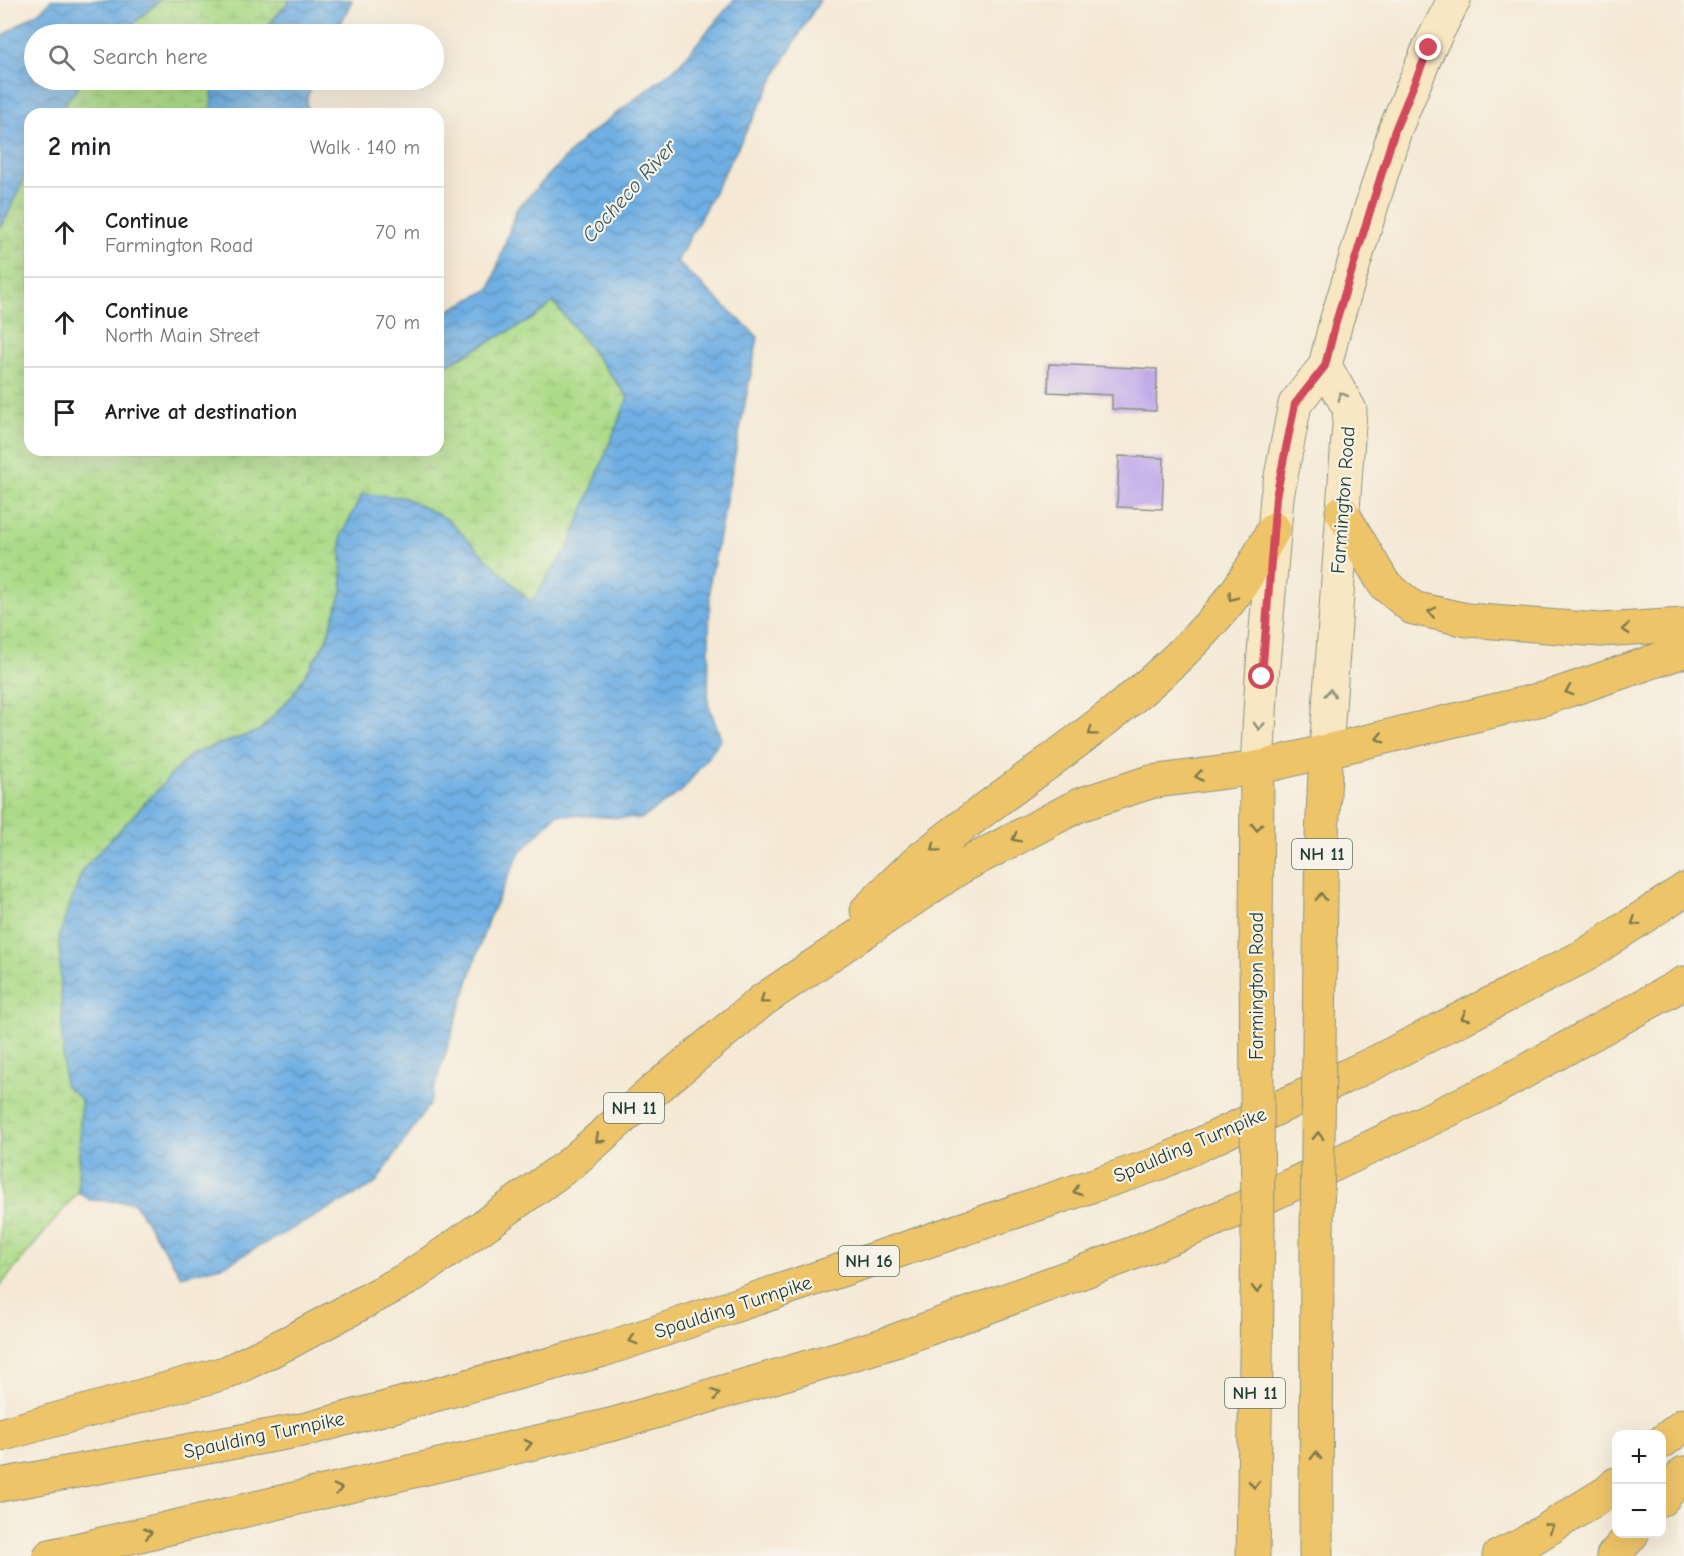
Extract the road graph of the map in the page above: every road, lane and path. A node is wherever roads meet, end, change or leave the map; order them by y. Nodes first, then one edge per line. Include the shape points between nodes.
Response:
1 (1454, 0) edge
2 (1325, 366) junction
3 (1342, 512) junction
4 (1274, 529) junction
5 (1684, 625) edge
6 (1684, 651) edge
7 (1326, 751) junction
8 (1257, 768) junction
9 (1684, 890) edge
10 (796, 977) junction
11 (1684, 983) edge
12 (1684, 1425) edge
13 (0, 1435) edge
14 (1666, 1439) edge
15 (1684, 1473) edge
16 (0, 1485) edge
17 (1612, 1488) edge
18 (1666, 1494) edge
19 (1628, 1538) edge
20 (50, 1556) edge
21 (1253, 1556) edge
22 (1316, 1556) edge
23 (1499, 1556) edge
24 (1613, 1556) edge

1 - 2 main road via 1395,130
3 -> 2 main road, Farmington Road via 1350,410
2 - 4 main road, Farmington Road via 1295,404 1276,497
5 -> 3 highway via 1600,630 1467,620 1413,608 1384,584
7 -> 3 main road, Farmington Road
4 -> 8 main road, Farmington Road
4 -> 10 highway via 1246,578 1188,646 1105,722 922,858
6 -> 7 highway via 1546,698
7 - 8 highway, NH 11
22 -> 7 highway, Farmington Road / NH 11, bridge via 1320,956
8 -> 10 highway, NH 11 via 1150,782 1079,805 959,868
8 -> 21 highway, Farmington Road / NH 11, bridge via 1258,1230
9 -> 16 highway, Spaulding Turnpike / NH 16 via 1584,956 1374,1063 1160,1163 603,1350 307,1429
10 -> 13 highway, NH 11 via 763,1000 571,1163 407,1279 228,1372
20 -> 11 highway via 614,1424 886,1344 1126,1256 1243,1208 1491,1090
12 - 14 highway
15 - 18 highway
23 -> 17 highway
19 - 24 highway

